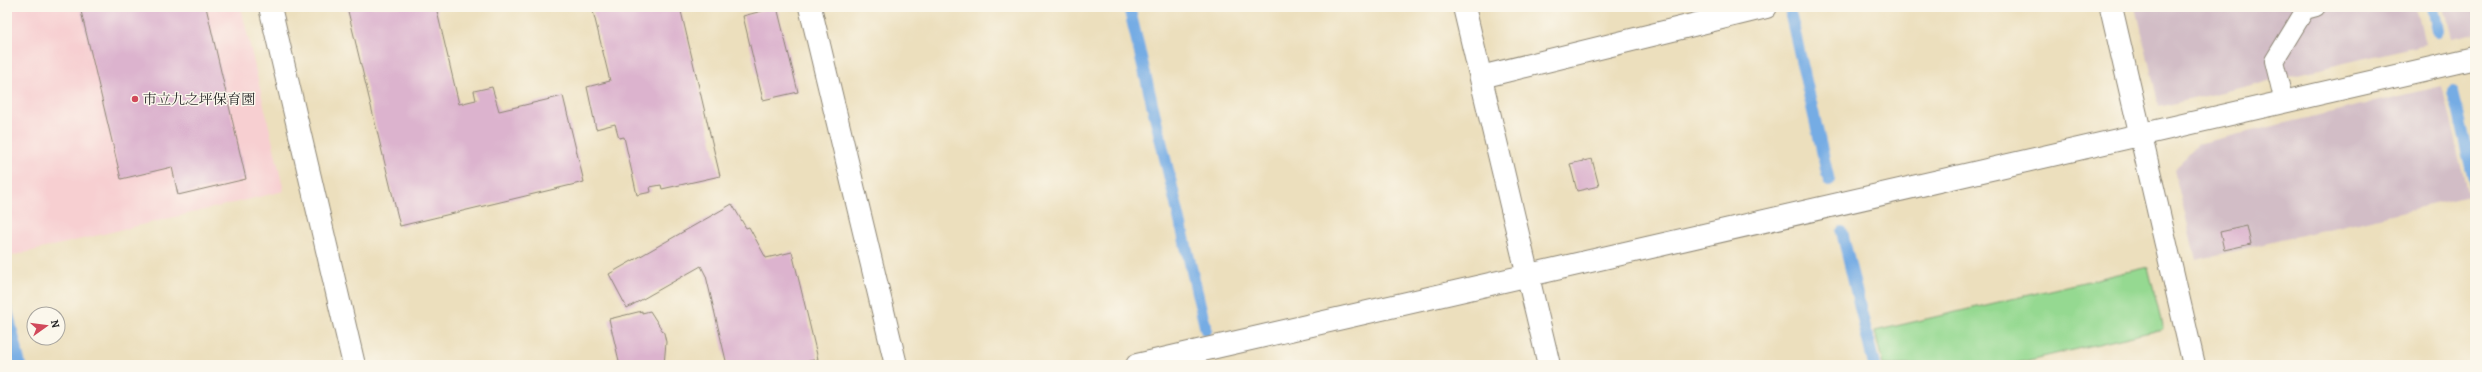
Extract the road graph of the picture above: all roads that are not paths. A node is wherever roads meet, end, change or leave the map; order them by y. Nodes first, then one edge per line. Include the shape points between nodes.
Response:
1 (270, 7) edge
2 (810, 7) edge
3 (1464, 7) edge
4 (1766, 7) edge
5 (2112, 7) edge
6 (2316, 7) edge
7 (2475, 58) edge
8 (1481, 77) junction
9 (2284, 102) junction
10 (2141, 134) junction
11 (1527, 275) junction
12 (354, 365) edge
13 (896, 365) edge
14 (1137, 365) edge
15 (1549, 365) edge
16 (2194, 365) edge

1 - 12 street
2 - 13 street
3 - 8 street
4 - 8 street
5 - 10 street
6 - 9 lane via 2305,10 2274,61
7 - 9 street
8 - 11 street
9 - 10 street
10 - 11 street
10 - 16 street
11 - 14 street
11 - 15 street

